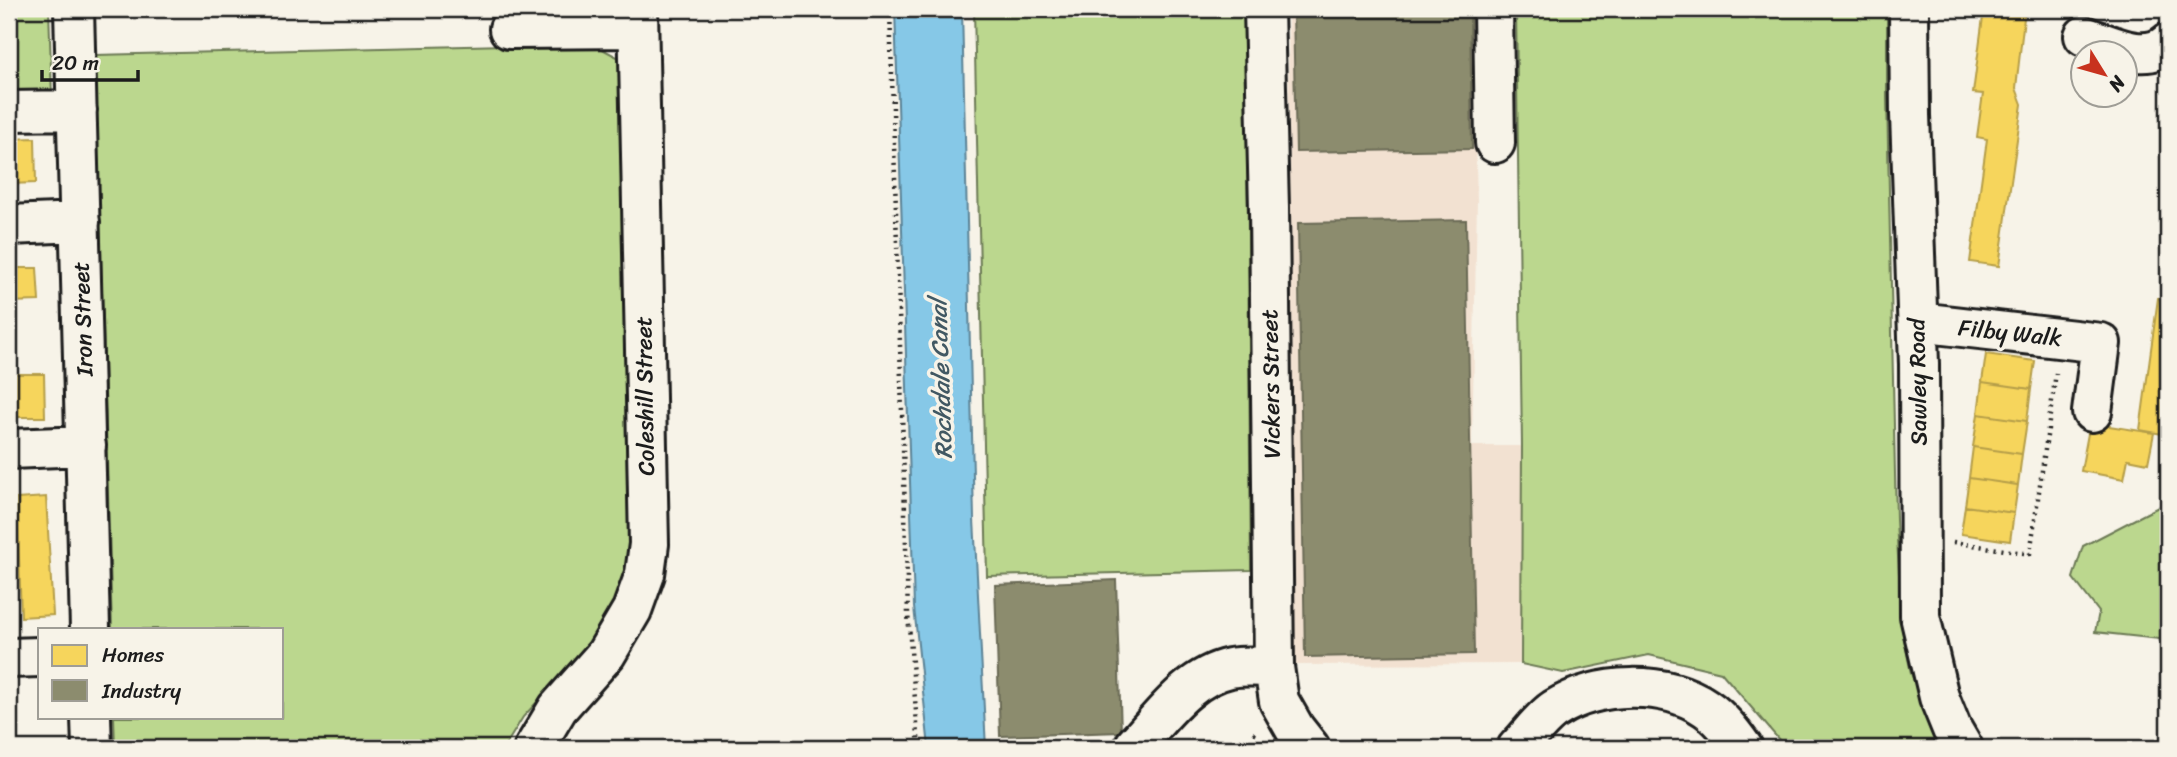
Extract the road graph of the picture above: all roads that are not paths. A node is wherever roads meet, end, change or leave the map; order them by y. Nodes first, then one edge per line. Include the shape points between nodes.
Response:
1 (74, 9) edge
2 (1264, 9) edge
3 (1493, 9) edge
4 (1909, 9) edge
5 (638, 18) edge
6 (509, 29) dead end
7 (2084, 36) dead end
8 (2168, 43) edge
9 (77, 110) junction
10 (9, 111) edge
11 (1495, 143) dead end
12 (80, 222) junction
13 (9, 225) edge
14 (1918, 322) junction
15 (2092, 412) dead end
16 (86, 446) junction
17 (9, 449) edge
18 (90, 628) edge
19 (38, 657) edge
20 (9, 658) edge
21 (1273, 667) junction
22 (91, 718) edge
23 (1135, 745) dead end
24 (92, 748) edge
25 (534, 748) edge
26 (1310, 748) edge
27 (1517, 748) edge
28 (1743, 748) edge
29 (1963, 748) edge

1 - 9 street, Iron Street
2 - 21 street, Vickers Street
3 - 11 street
4 - 14 street, Sawley Road
5 - 6 street
5 - 25 street, Coleshill Street via 648,530 645,574 632,610 607,654 558,708
7 - 8 street via 2147,54
9 - 10 street
9 - 12 street, Iron Street
12 - 13 street
12 - 16 street, Iron Street
14 - 15 street, Filby Walk via 2099,356
14 - 29 street, Sawley Road via 1920,616 1939,698
16 - 17 street
16 - 18 street, Iron Street
19 - 20 street
21 - 23 street via 1234,667 1212,673 1184,691
21 - 26 street, Vickers Street via 1279,701
22 - 24 street
27 - 28 street via 1554,710 1585,695 1630,686 1673,694 1706,708

